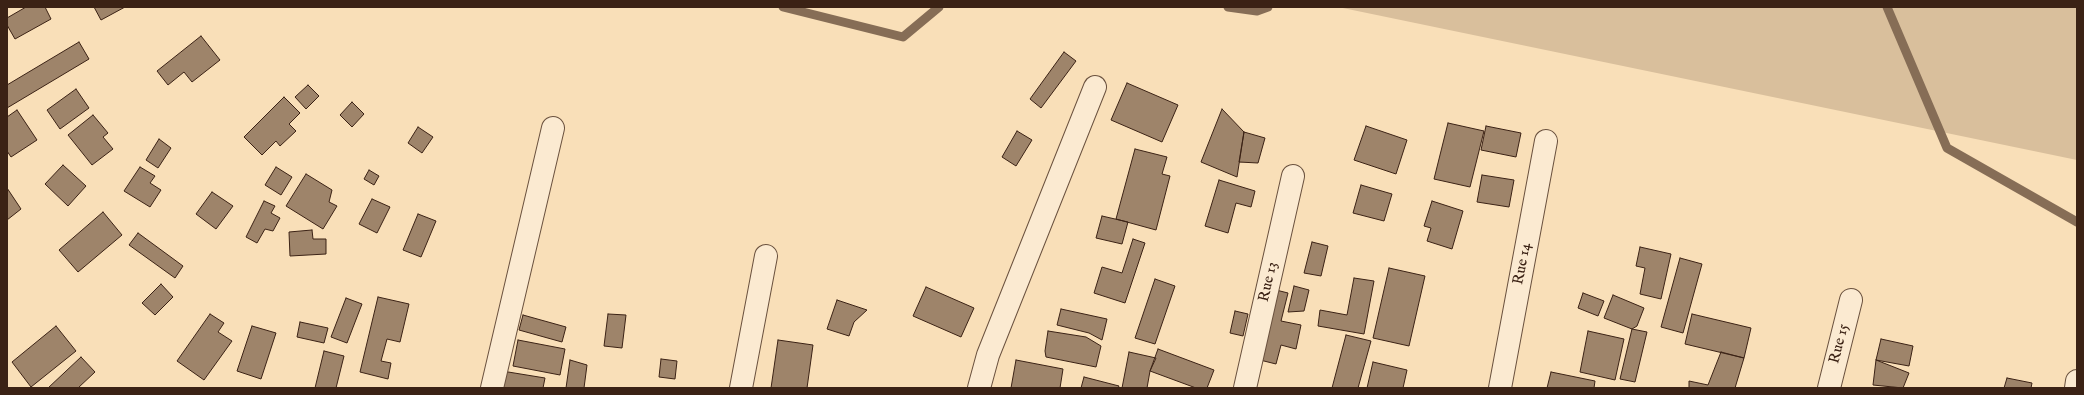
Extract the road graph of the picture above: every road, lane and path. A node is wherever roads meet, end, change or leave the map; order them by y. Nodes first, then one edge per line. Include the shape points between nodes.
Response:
1 (1095, 87) dead end
2 (553, 128) dead end
3 (1546, 141) dead end
4 (1293, 176) dead end
5 (766, 256) dead end
6 (1851, 300) dead end
7 (2077, 381) edge
8 (492, 388) edge
9 (741, 388) edge
10 (979, 388) edge
11 (1245, 388) edge
12 (1500, 388) edge
13 (1829, 388) edge
14 (2076, 388) edge

1 - 10 street via 988,355
2 - 8 street
3 - 12 street, Rue 14
4 - 11 street, Rue 13
5 - 9 street
6 - 13 street, Rue 15
7 - 14 street

